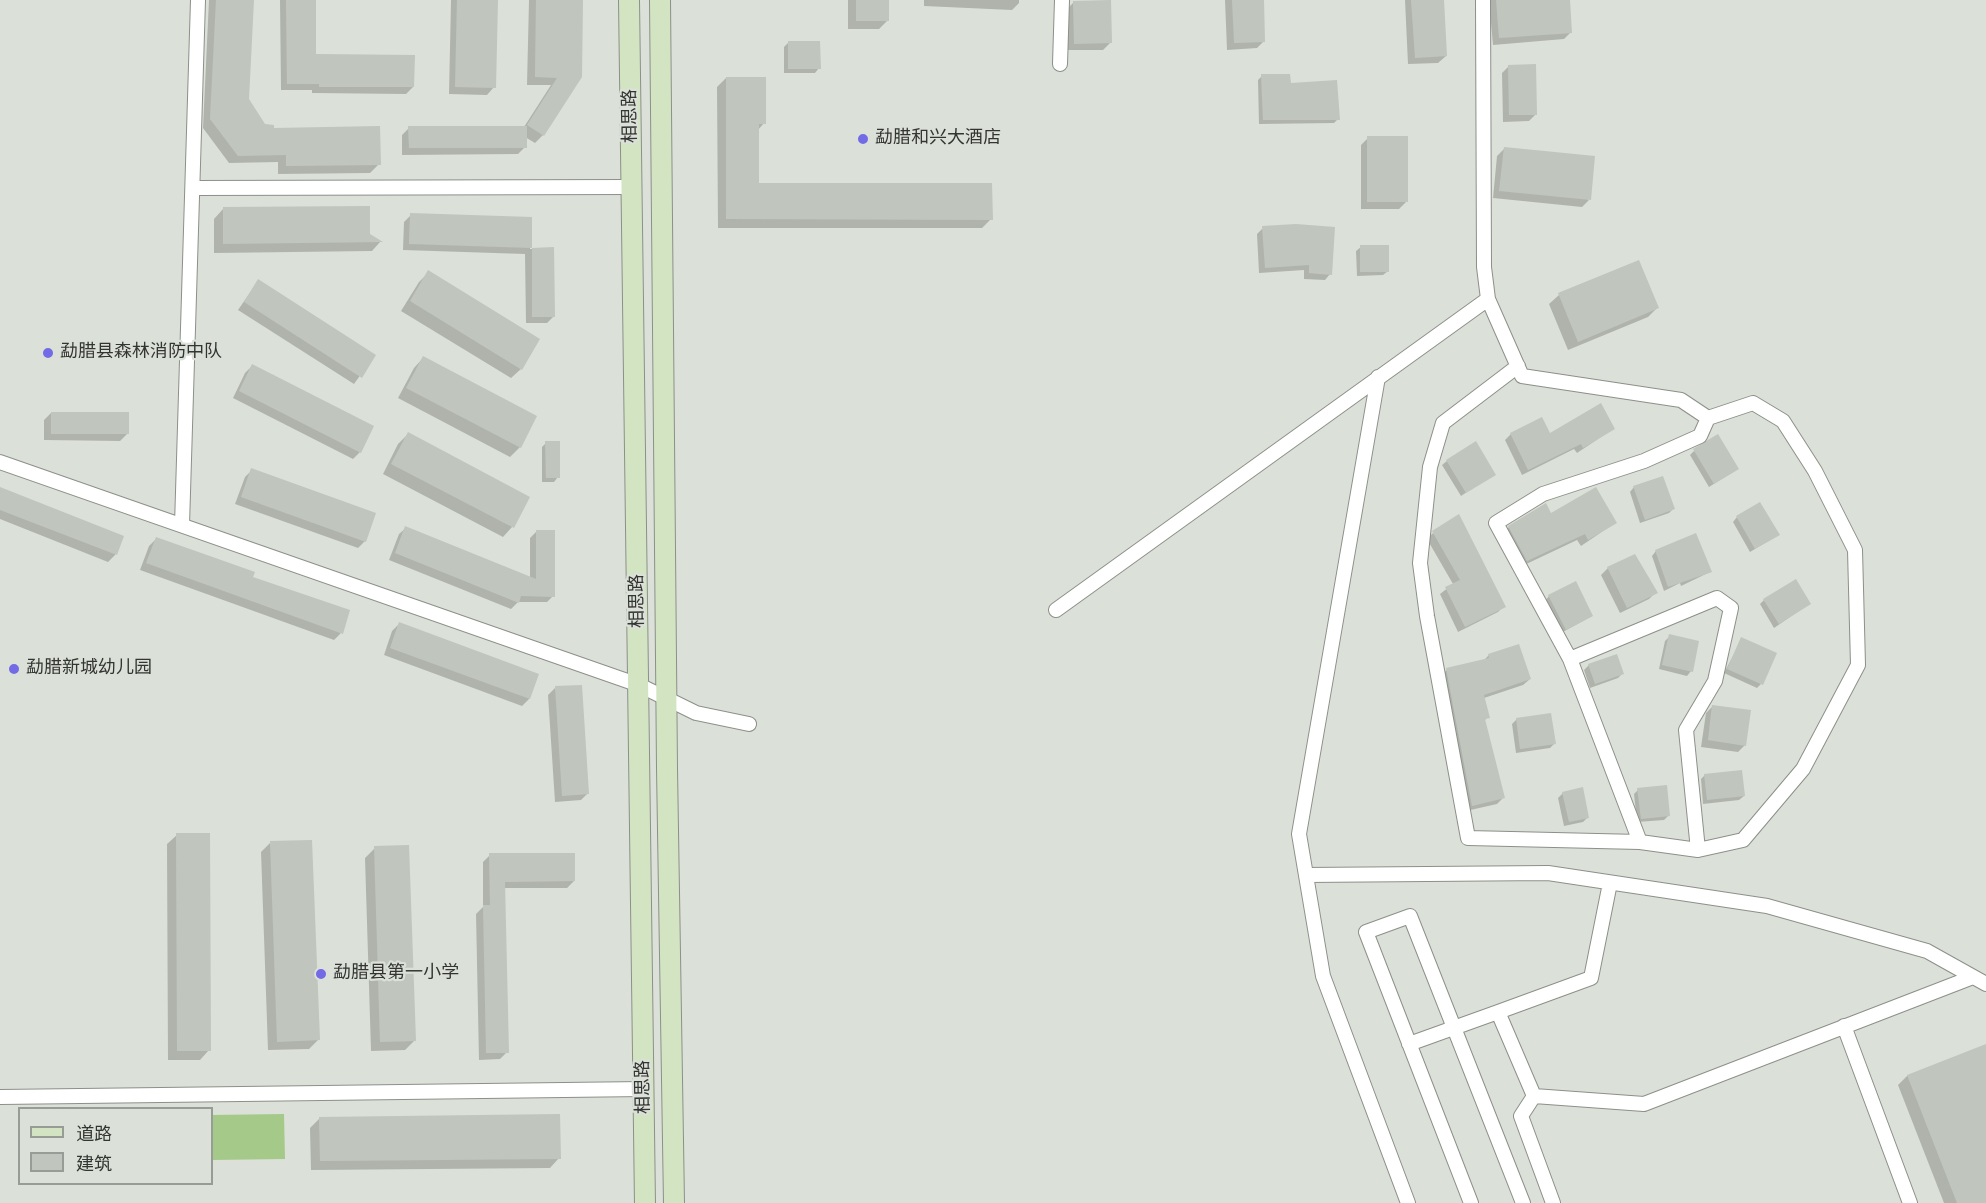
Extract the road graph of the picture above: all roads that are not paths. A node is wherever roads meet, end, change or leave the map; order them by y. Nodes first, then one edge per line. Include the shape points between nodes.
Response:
1 (198, 0) edge
2 (629, 0) edge
3 (660, 0) edge
4 (1062, 0) edge
5 (1483, 0) edge
6 (1060, 64) dead end
7 (632, 187) junction
8 (193, 188) junction
9 (1488, 299) junction
10 (1518, 366) junction
11 (1378, 377) junction
12 (1708, 418) junction
13 (0, 462) edge
14 (182, 525) junction
15 (1056, 610) dead end
16 (1570, 659) junction
17 (639, 685) junction
18 (666, 698) junction
19 (749, 724) dead end
20 (1640, 842) junction
21 (1698, 850) junction
22 (1306, 875) junction
23 (1610, 883) junction
24 (1973, 976) junction
25 (1986, 984) edge
26 (1498, 1012) junction
27 (1844, 1026) junction
28 (1454, 1027) junction
29 (1409, 1044) junction
30 (644, 1089) junction
31 (1534, 1096) junction
32 (0, 1097) edge
33 (645, 1203) edge
34 (674, 1203) edge
35 (1408, 1203) edge
36 (1471, 1203) edge
37 (1523, 1203) edge
38 (1553, 1203) edge
39 (1910, 1203) edge

1 - 8 street
2 - 7 main road, 相思路
3 - 18 main road, 相思路
4 - 6 street
5 - 9 street via 1484,267
7 - 8 street
7 - 17 main road, 相思路
8 - 14 street
9 - 10 street
9 - 11 street
10 - 12 street via 1522,376 1681,400
10 - 20 street via 1443,423 1430,467 1420,563 1468,838
11 - 15 street
11 - 22 street via 1299,834
12 - 16 street via 1700,436 1644,461 1543,494 1496,523
12 - 21 street via 1753,403 1783,421 1815,471 1855,550 1858,664 1803,769 1743,840
13 - 14 street
14 - 17 street
16 - 20 street
16 - 21 street via 1718,598 1731,608 1715,681 1686,730
17 - 18 street
17 - 30 main road, 相思路
18 - 19 street via 696,713
18 - 34 main road, 相思路
20 - 21 street
22 - 23 street via 1548,873
22 - 35 street via 1323,976
23 - 24 street via 1767,906 1927,951
23 - 26 street via 1591,978
24 - 25 street
24 - 27 street
26 - 28 street
26 - 31 street
27 - 31 street via 1644,1104
27 - 39 street
28 - 29 street
28 - 29 street via 1410,916 1366,932
28 - 37 street
29 - 36 street
30 - 32 street
30 - 33 main road, 相思路
31 - 38 street via 1521,1116

